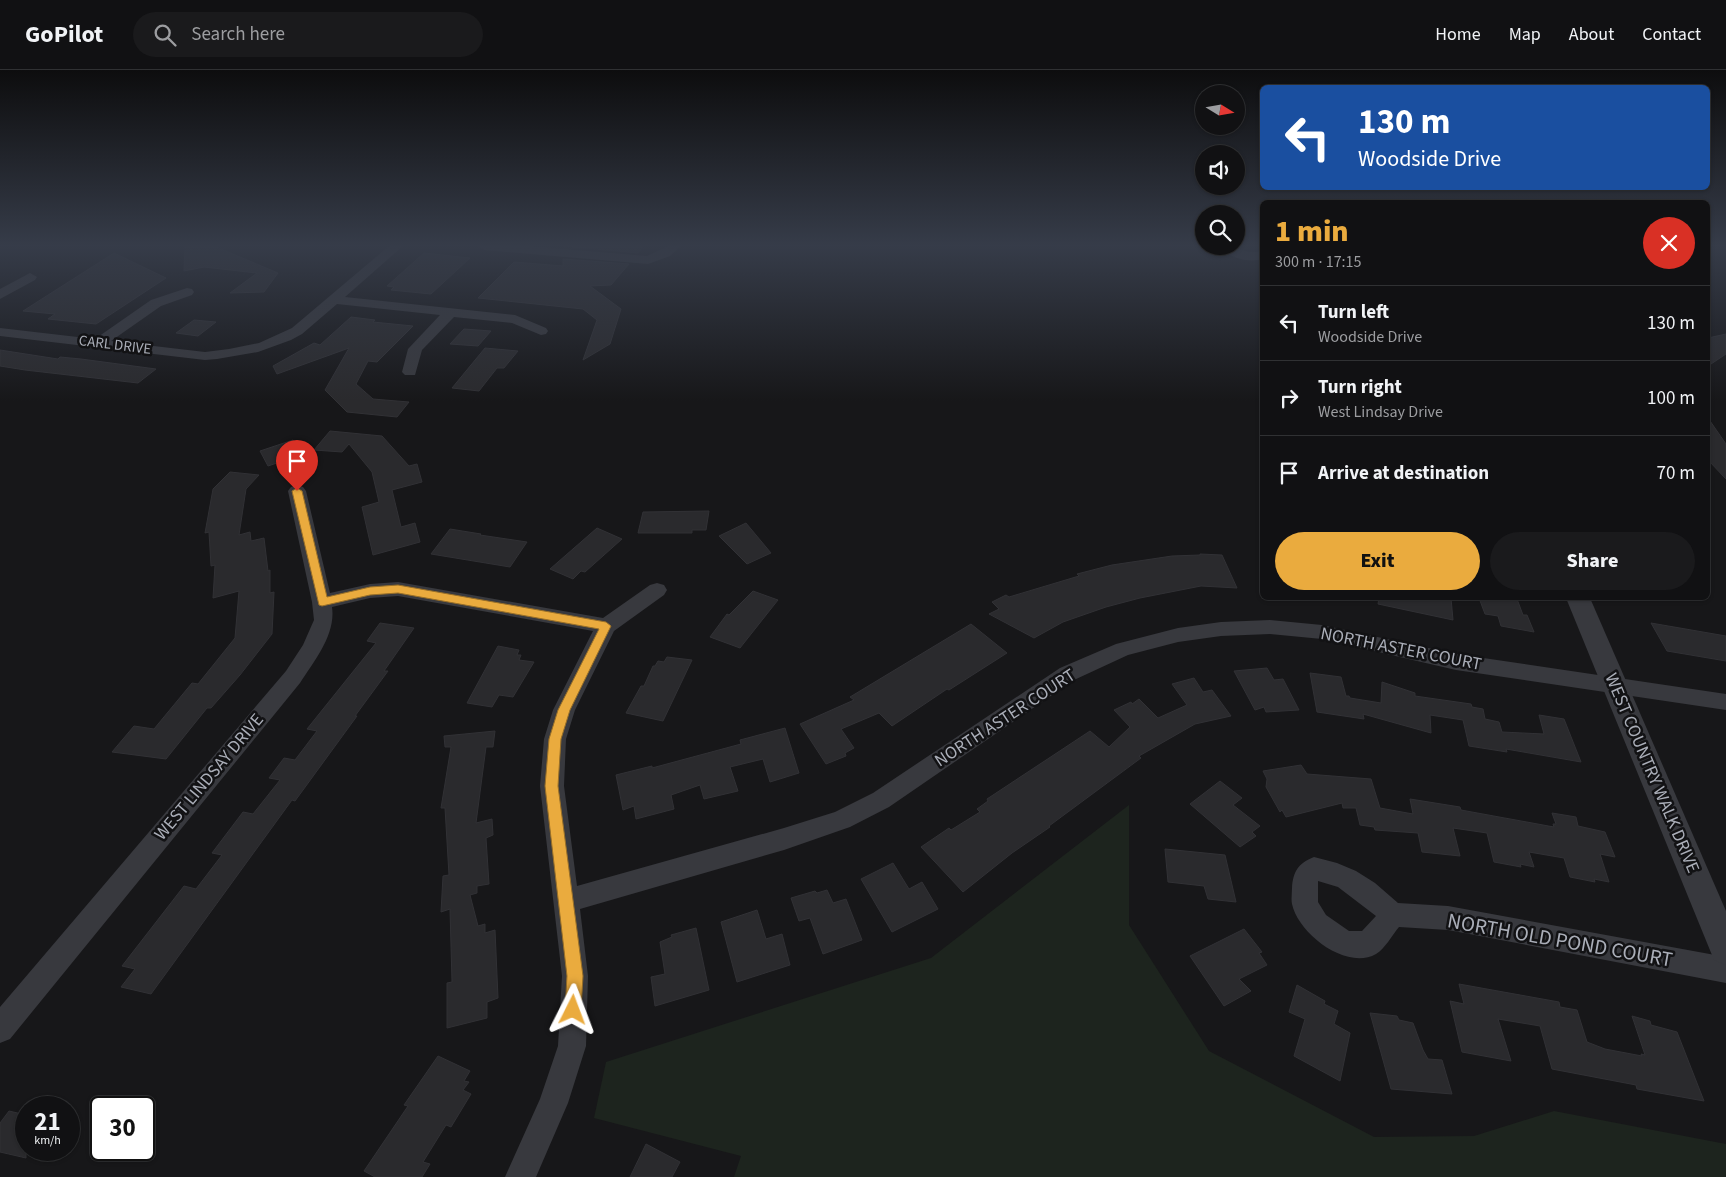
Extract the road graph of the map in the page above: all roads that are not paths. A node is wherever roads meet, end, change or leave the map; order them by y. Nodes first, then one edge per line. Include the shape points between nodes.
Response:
1 (171, 298) edge
2 (337, 298) edge
3 (334, 300) junction
4 (452, 312) junction
5 (540, 331) dead end
6 (0, 332) edge
7 (98, 343) junction
8 (410, 372) dead end
9 (297, 491) dead end
10 (657, 590) dead end
11 (1579, 600) edge
12 (322, 602) junction
13 (606, 626) junction
14 (1615, 686) junction
15 (1726, 702) edge
16 (567, 901) junction
17 (1393, 915) dead end
18 (1726, 948) edge
19 (1726, 970) edge
20 (0, 1029) edge
21 (520, 1177) edge

1 - 7 street via 156,303
2 - 3 street, CARL DRIVE
3 - 4 street
3 - 7 street, CARL DRIVE via 282,340 231,354 205,356
4 - 5 street via 515,319
4 - 8 street via 415,349
6 - 7 street, CARL DRIVE
9 - 12 street, WEST LINDSAY DRIVE
10 - 13 street
11 - 14 street, WEST COUNTRY WALK DRIVE
12 - 13 street via 370,591 398,589
12 - 20 street, WEST LINDSAY DRIVE via 324,620 312,648 293,677
13 - 16 street via 564,710 555,739 552,786
14 - 15 street, NORTH ASTER COURT
14 - 16 street, NORTH ASTER COURT via 1456,662 1322,632 1270,627 1221,628 1178,635 1123,649 1067,674 881,800 842,820
14 - 18 street, WEST COUNTRY WALK DRIVE
16 - 21 street via 575,976 572,1046 553,1103
17 - 19 street, NORTH OLD POND COURT via 1448,918

